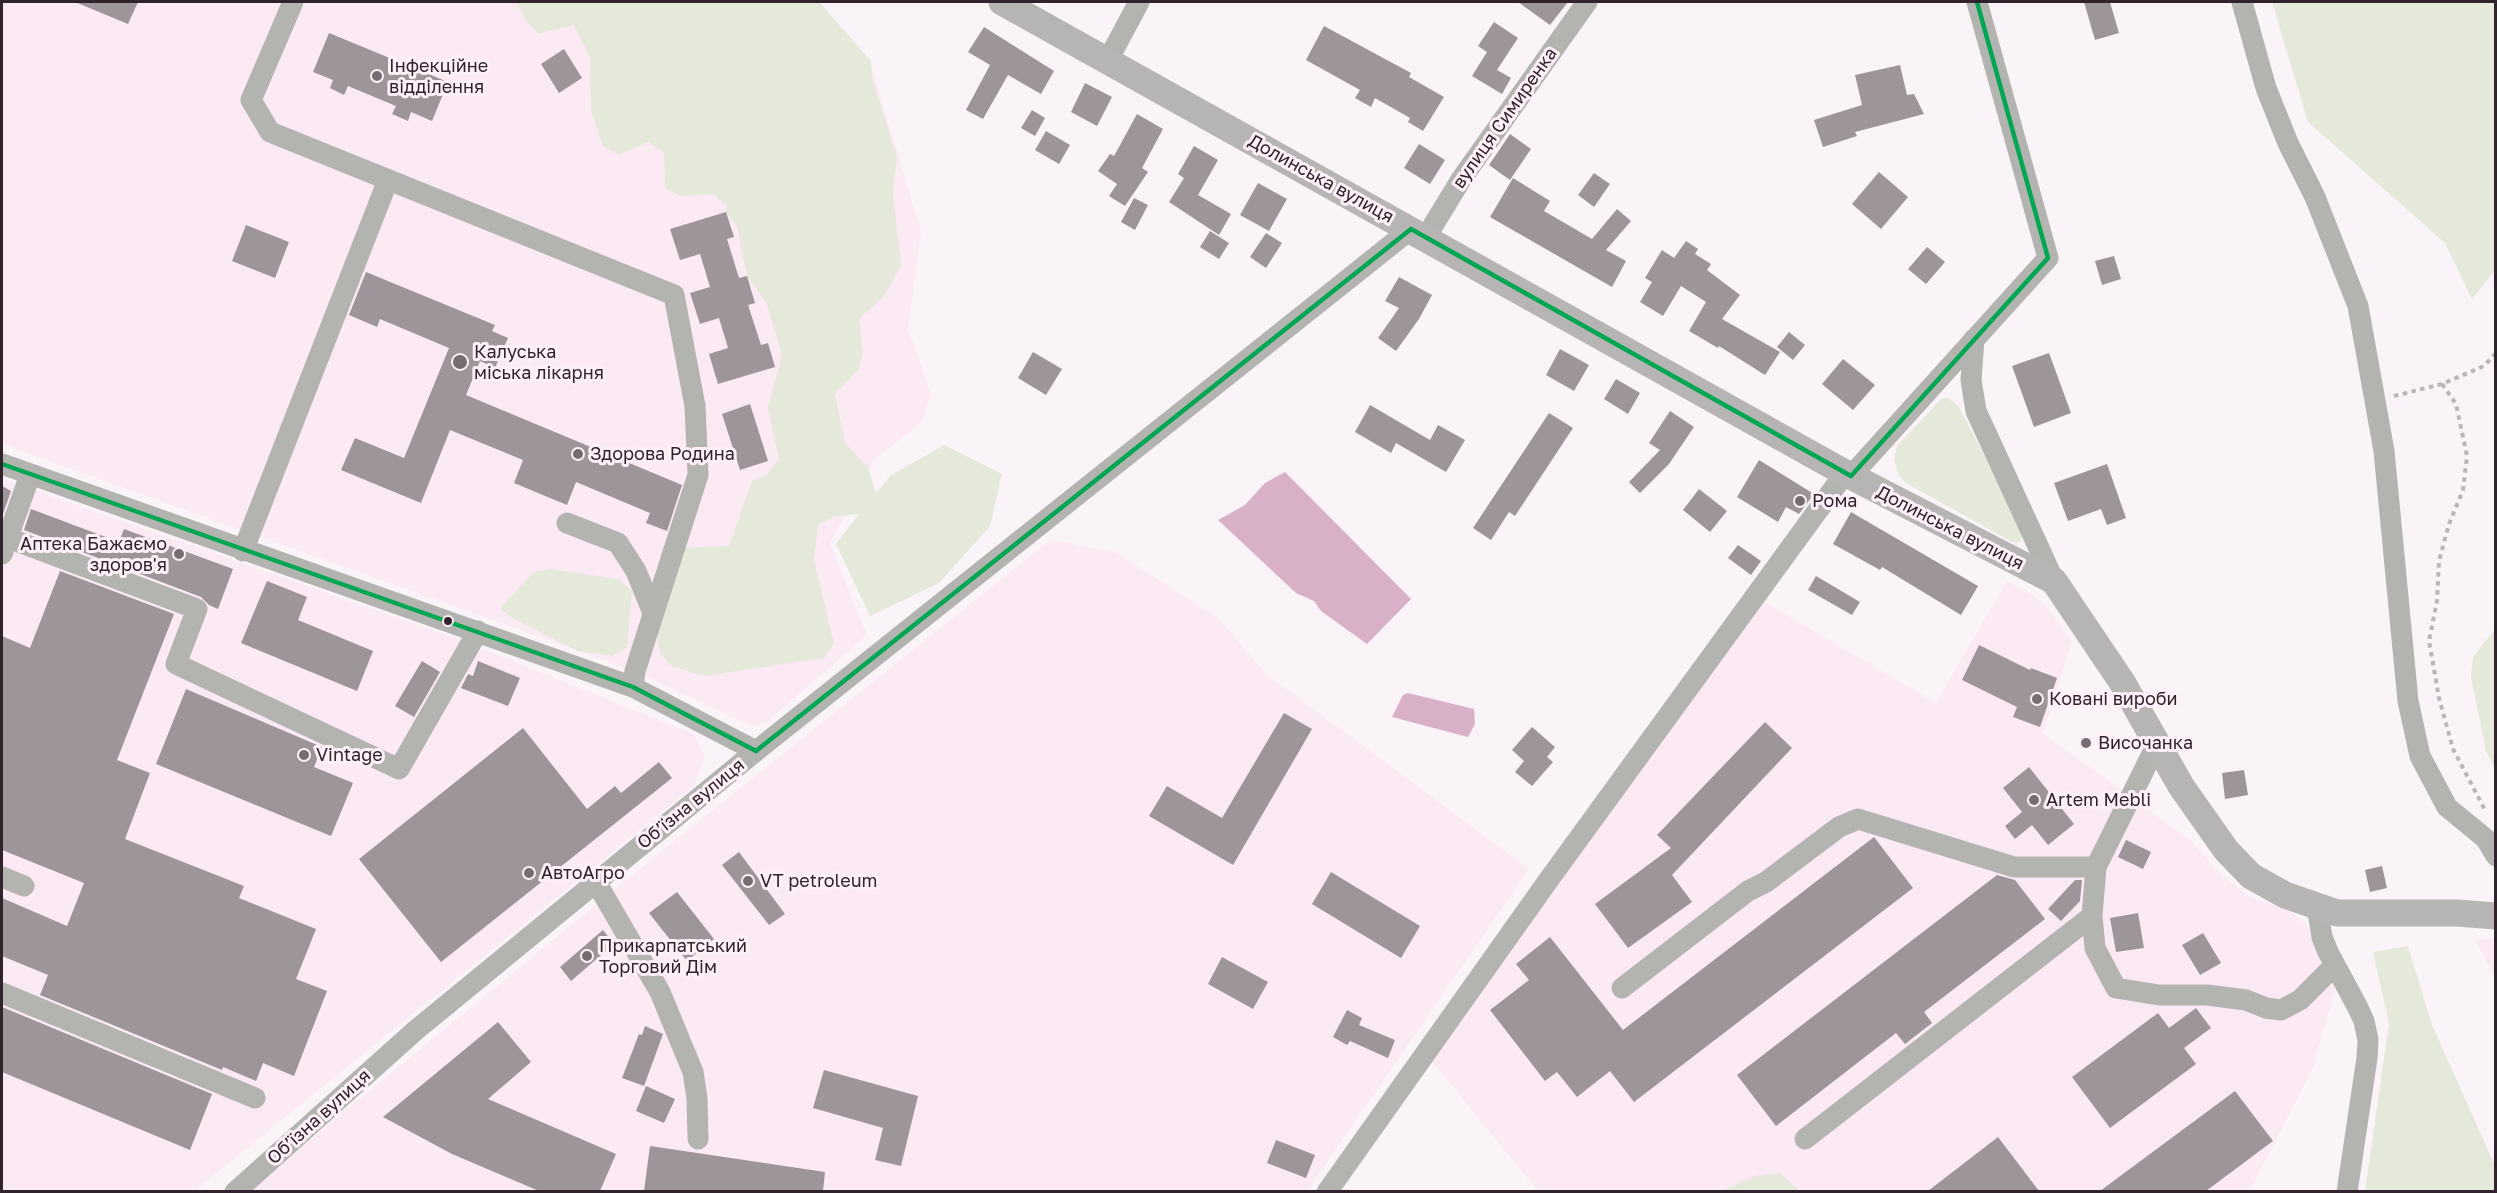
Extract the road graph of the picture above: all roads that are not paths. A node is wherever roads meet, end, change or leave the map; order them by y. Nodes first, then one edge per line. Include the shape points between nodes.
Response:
1 (292, 2) edge
2 (1002, 2) edge
3 (1139, 2) edge
4 (1587, 2) edge
5 (1977, 2) edge
6 (2242, 2) edge
7 (1107, 60) junction
8 (388, 180) junction
9 (1419, 233) junction
10 (1974, 339) junction
11 (2, 464) edge
12 (30, 475) junction
13 (1848, 475) junction
14 (567, 524) dead end
15 (5, 546) edge
16 (243, 551) junction
17 (2054, 581) junction
18 (653, 613) junction
19 (478, 631) junction
20 (633, 687) junction
21 (2157, 744) junction
22 (756, 751) junction
23 (2495, 855) edge
24 (2096, 867) junction
25 (2, 877) edge
26 (596, 882) junction
27 (24, 886) dead end
28 (2317, 906) junction
29 (2092, 916) junction
30 (2496, 916) edge
31 (2334, 966) junction
32 (1622, 988) dead end
33 (2, 993) edge
34 (255, 1098) dead end
35 (698, 1139) dead end
36 (1805, 1139) dead end
37 (235, 1191) edge
38 (1327, 1191) edge
39 (2347, 1191) edge

1 - 8 street via 251,100 270,132
2 - 7 main road, Долинська вулиця
3 - 7 street
4 - 9 street, вулиця Симиренка
5 - 10 street via 2048,258
6 - 23 street via 2266,88 2358,306 2384,450 2408,701 2420,756 2447,807 2486,839
7 - 9 main road, Долинська вулиця
8 - 16 street
8 - 18 street via 674,295 695,406 698,475
9 - 13 main road, Долинська вулиця
9 - 22 street, Обʼїзна вулиця
10 - 13 street
10 - 17 street via 1971,380 1976,411
11 - 12 street
12 - 15 street
12 - 16 street
13 - 17 main road, Долинська вулиця
13 - 38 street via 1550,878
14 - 18 street via 618,543 636,571
15 - 19 street via 196,609 176,664 399,769
16 - 19 street
17 - 21 main road, Долинська вулиця via 2122,682
18 - 20 street
19 - 20 street
20 - 22 street
21 - 24 street
21 - 28 main road, Долинська вулиця via 2226,850 2251,876 2285,895
22 - 26 street, Обʼїзна вулиця
24 - 29 street
24 - 32 street via 2014,867 1858,819 1839,827 1748,891
25 - 27 street
26 - 35 street via 660,992 693,1072
26 - 37 street, Обʼїзна вулиця via 416,1030
28 - 30 main road, Долинська вулиця via 2337,913
28 - 31 street via 2322,937
29 - 31 street via 2096,948 2116,988 2159,995 2246,1000 2281,1010 2300,1000
29 - 36 street
31 - 39 street via 2364,1022 2367,1040
33 - 34 street

